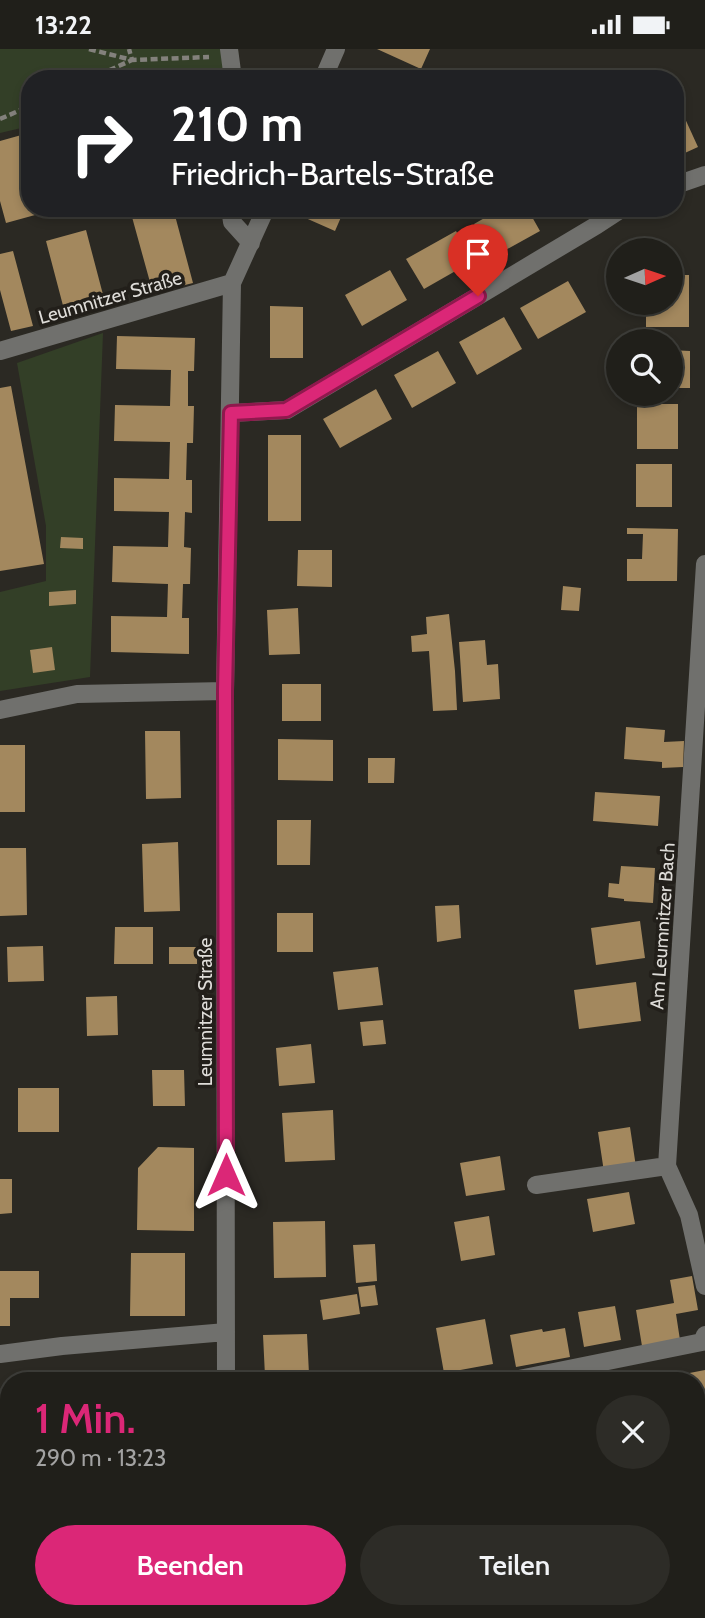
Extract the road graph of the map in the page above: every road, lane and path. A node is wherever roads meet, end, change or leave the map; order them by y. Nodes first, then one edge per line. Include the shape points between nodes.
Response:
1 (89, 49) edge
2 (129, 49) edge
3 (336, 49) edge
4 (230, 53) edge
5 (132, 60) junction
6 (110, 70) edge
7 (327, 70) edge
8 (21, 110) edge
9 (0, 119) edge
10 (705, 176) edge
11 (684, 183) edge
12 (231, 217) edge
13 (262, 217) edge
14 (609, 217) edge
15 (251, 243) junction
16 (232, 283) junction
17 (0, 351) edge
18 (231, 413) junction
19 (705, 564) edge
20 (225, 691) junction
21 (0, 710) edge
22 (667, 1166) junction
23 (536, 1185) dead end
24 (705, 1286) edge
25 (226, 1332) junction
26 (705, 1335) edge
27 (0, 1354) edge
28 (226, 1372) edge
29 (554, 1372) edge

1 - 5 path
2 - 5 path
3 - 7 street
4 - 5 path
5 - 6 path
8 - 9 path
10 - 11 street
12 - 15 street
13 - 15 street
14 - 18 street via 286,410
15 - 16 street
16 - 17 street, Leumnitzer Straße
16 - 18 street, Leumnitzer Straße
18 - 20 street, Leumnitzer Straße
19 - 22 street, Am Leumnitzer Bach
20 - 21 street via 76,694
20 - 25 street, Leumnitzer Straße
22 - 23 street
22 - 24 street, Am Leumnitzer Bach via 689,1215
25 - 27 street
25 - 28 street, Leumnitzer Straße
26 - 29 street via 702,1342

